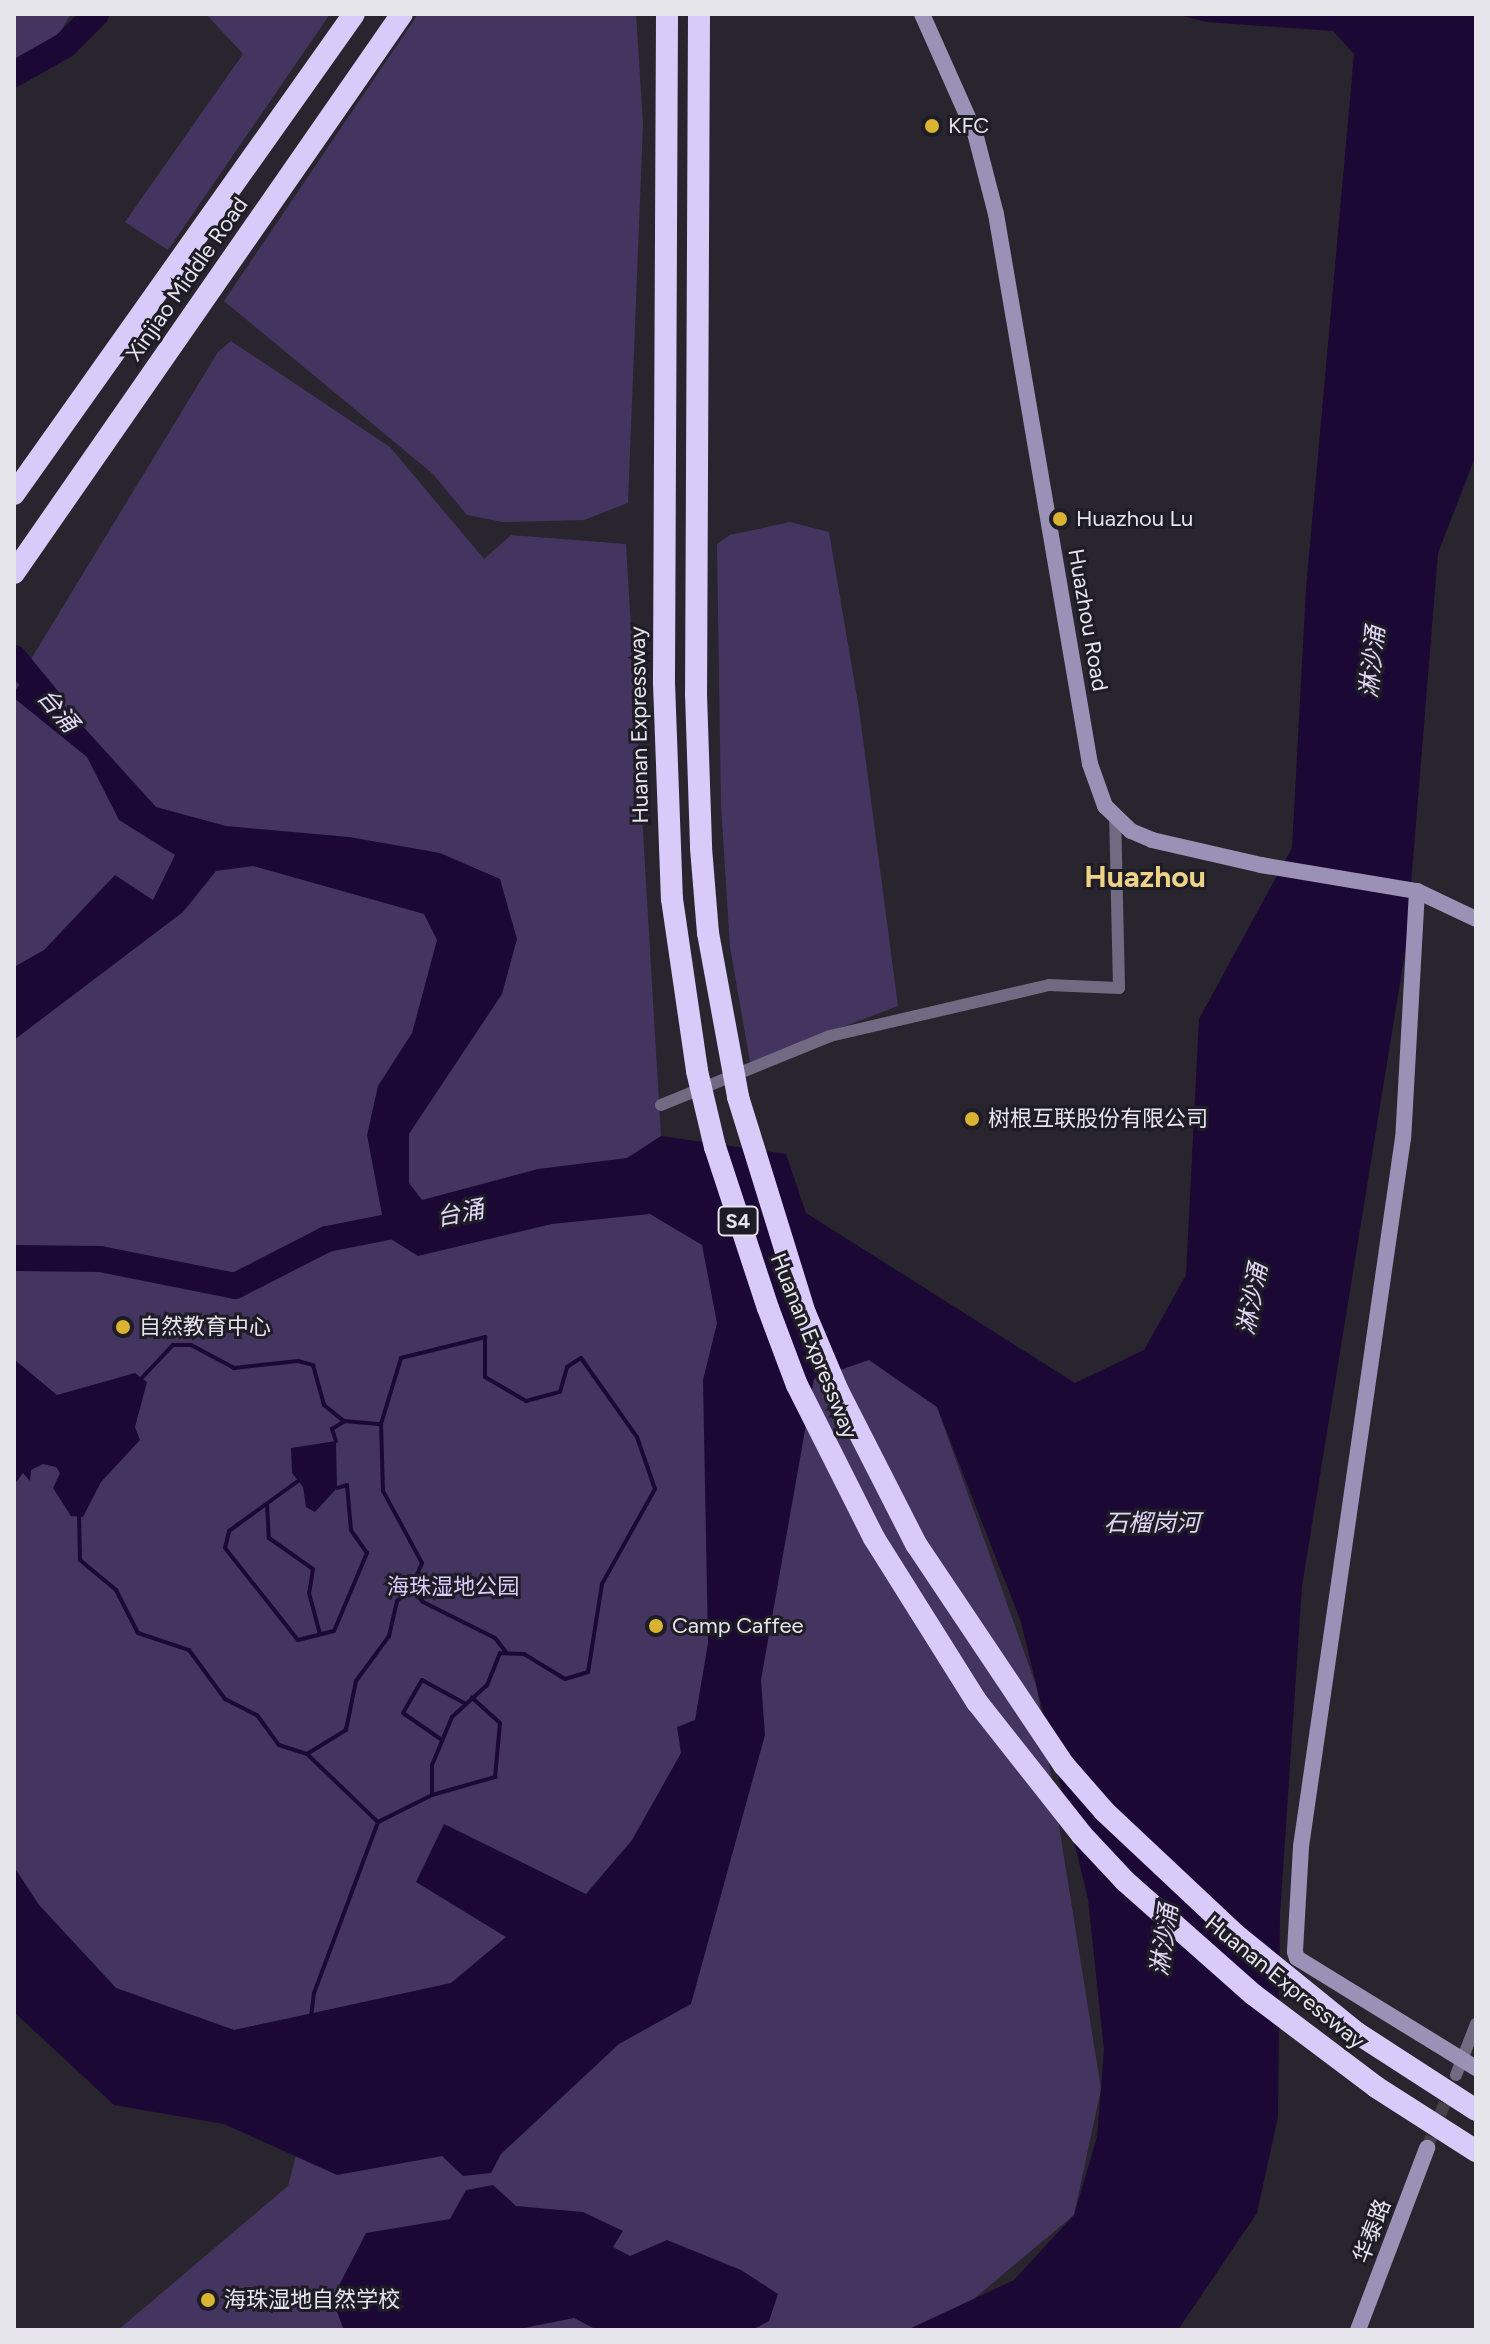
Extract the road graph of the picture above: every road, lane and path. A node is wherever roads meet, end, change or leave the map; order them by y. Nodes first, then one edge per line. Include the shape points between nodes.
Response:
1 (354, 14) edge
2 (402, 14) edge
3 (667, 14) edge
4 (699, 14) edge
5 (922, 14) edge
6 (14, 494) edge
7 (14, 573) edge
8 (1115, 815) junction
9 (1417, 891) junction
10 (1476, 919) edge
11 (661, 1105) dead end
12 (1476, 2024) edge
13 (1465, 2068) edge
14 (1476, 2110) edge
15 (1427, 2148) tunnel mouth
16 (1476, 2151) edge
17 (1358, 2330) edge

1 - 6 highway, Xinjiao Middle Road
2 - 7 highway, Xinjiao Middle Road
3 - 16 highway, Huanan Expressway / S4, bridge via 664,683 669,872 697,1071 715,1147 773,1321 831,1457 874,1538 977,1702 1082,1835 1125,1881 1254,1995 1376,2087
4 - 14 highway, Huanan Expressway / S4, bridge via 696,694 701,848 708,933 738,1097 805,1313 844,1404 916,1544 1064,1765 1105,1812 1236,1935 1357,2033
5 - 8 street, Huazhou Road via 975,133 996,214 1090,764 1105,806
8 - 9 street, Huazhou Road via 1131,831 1152,840
8 - 11 street via 1119,988 1049,985 830,1036
9 - 10 street, Huazhou Road
9 - 13 street via 1403,1138 1301,1847 1295,1952
12 - 13 street
15 - 17 street, 华泰路

